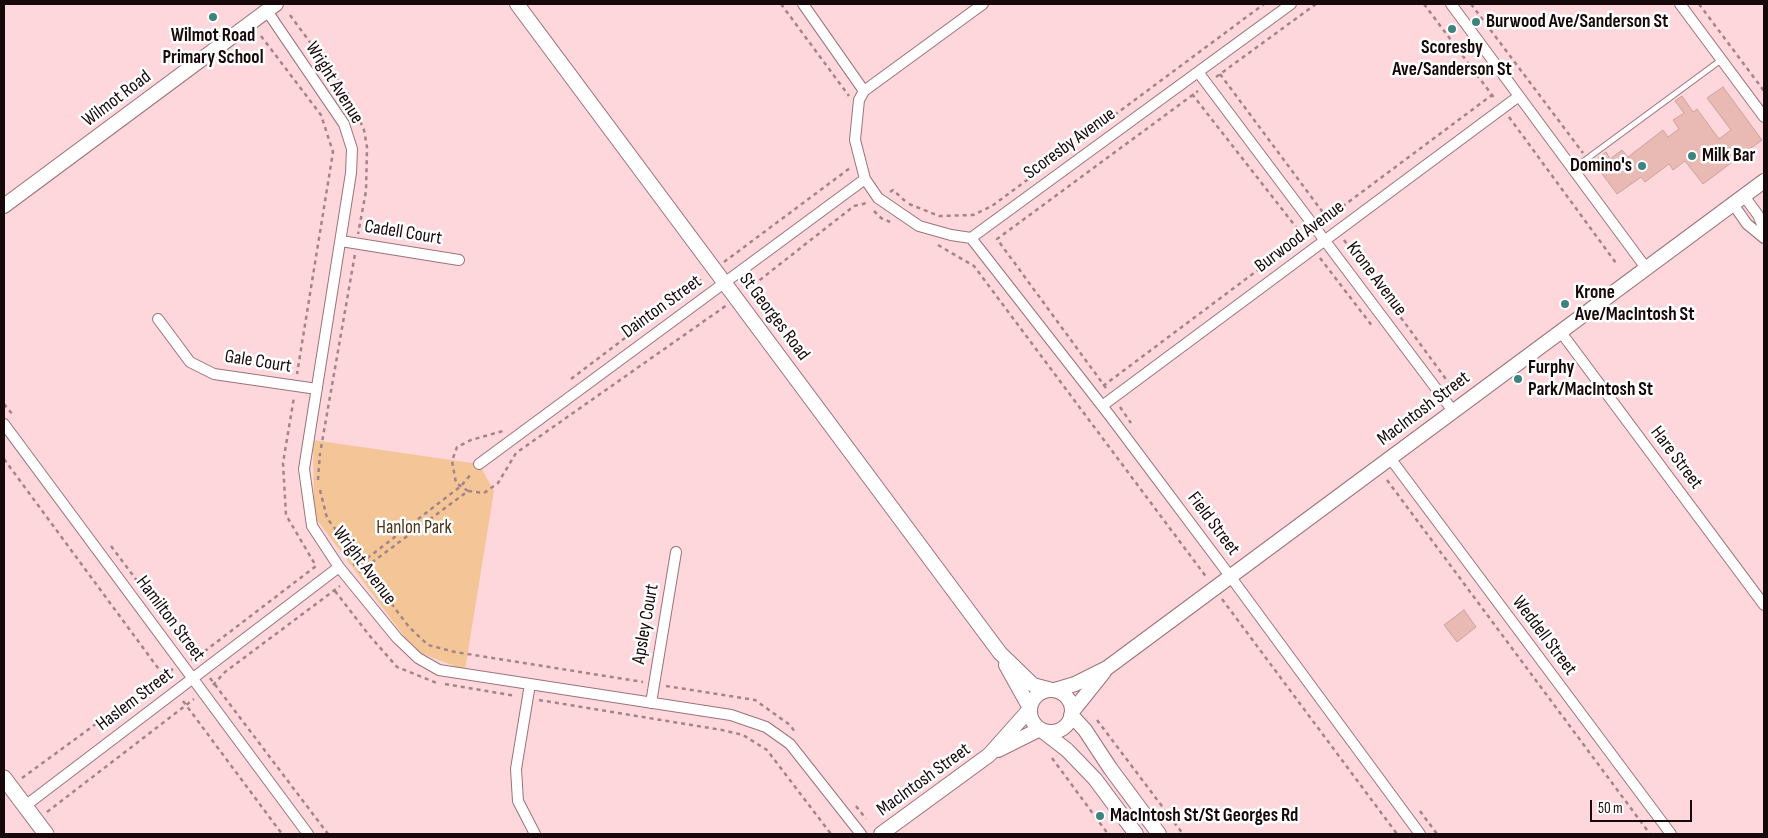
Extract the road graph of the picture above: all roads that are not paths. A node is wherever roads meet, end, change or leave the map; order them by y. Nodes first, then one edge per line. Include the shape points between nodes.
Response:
1 (517, 4) edge
2 (803, 4) edge
3 (983, 4) edge
4 (1292, 4) edge
5 (1451, 4) edge
6 (1680, 4) edge
7 (272, 7) edge
8 (1721, 59) junction
9 (1198, 72) junction
10 (864, 90) junction
11 (1519, 96) junction
12 (1764, 117) edge
13 (1573, 169) junction
14 (1764, 181) edge
15 (862, 182) junction
16 (1738, 200) junction
17 (4, 206) edge
18 (1764, 229) edge
19 (972, 238) junction
20 (1764, 238) edge
21 (1325, 240) junction
22 (341, 241) junction
23 (459, 260) dead end
24 (1646, 268) junction
25 (724, 283) junction
26 (158, 319) dead end
27 (1560, 331) junction
28 (317, 389) junction
29 (1102, 406) junction
30 (1453, 411) junction
31 (4, 424) edge
32 (1390, 458) junction
33 (479, 464) road end
34 (676, 552) dead end
35 (339, 568) junction
36 (1230, 576) junction
37 (1764, 605) edge
38 (1000, 653) junction
39 (1107, 668) junction
40 (192, 679) junction
41 (530, 684) junction
42 (1054, 690) junction
43 (651, 703) junction
44 (1030, 709) junction
45 (1072, 714) junction
46 (1040, 730) junction
47 (988, 755) junction
48 (4, 778) edge
49 (25, 806) junction
50 (46, 834) edge
51 (308, 834) edge
52 (535, 834) edge
53 (861, 834) edge
54 (881, 834) edge
55 (1136, 834) edge
56 (1160, 834) edge
57 (1420, 834) edge
58 (1671, 834) edge

1 - 25 street, St Georges Road
2 - 10 street
3 - 10 street
4 - 9 street, Scoresby Avenue
5 - 11 street
6 - 8 street
7 - 17 street, Wilmot Road
7 - 22 street, Wright Avenue via 344,124 352,149
8 - 12 street
8 - 13 lane
9 - 19 street, Scoresby Avenue
9 - 21 street, Krone Avenue
10 - 15 street via 859,100 855,140
11 - 13 street
11 - 21 street, Burwood Avenue
13 - 24 street
14 - 16 street, MacIntosh Street
15 - 19 street via 878,198 919,226
15 - 25 street, Dainton Street
16 - 18 street via 1758,215
16 - 20 street via 1747,224
16 - 24 street, MacIntosh Street
19 - 29 street, Field Street
21 - 29 street, Burwood Avenue
21 - 30 street, Krone Avenue
22 - 23 street, Cadell Court
22 - 28 street, Wright Avenue
24 - 27 street, MacIntosh Street
25 - 33 street, Dainton Street
25 - 38 street, St Georges Road
26 - 28 street, Gale Court via 190,362 214,374
27 - 30 street, MacIntosh Street
27 - 37 street, Hare Street
28 - 35 street, Wright Avenue via 304,469 312,526
29 - 36 street, Field Street
30 - 32 street, MacIntosh Street
31 - 40 street, Hamilton Street
32 - 36 street, MacIntosh Street
32 - 58 street, Weddell Street
34 - 43 street, Apsley Court
35 - 40 street, Haslem Street
35 - 41 street, Wright Avenue via 397,638 418,658 439,670
36 - 39 street, MacIntosh Street
36 - 57 street, Field Street
38 - 42 street, St Georges Road via 1033,685
38 - 44 street, St Georges Road
39 - 42 street, MacIntosh Street via 1075,684
39 - 45 street, MacIntosh Street
40 - 49 street, Haslem Street
40 - 51 street, Hamilton Street
41 - 43 street, Wright Avenue
41 - 52 street via 516,769 518,801
42 - 44 street via 1046,690 1035,697
42 - 45 street via 1066,696
43 - 53 street, Wright Avenue via 731,715 766,726 790,744
44 - 46 street via 1032,721
44 - 47 street, MacIntosh Street
45 - 46 street via 1060,730
45 - 56 street
46 - 47 street, MacIntosh Street
46 - 55 street via 1067,750 1095,779
47 - 54 street, MacIntosh Street
48 - 49 main road
49 - 50 main road

